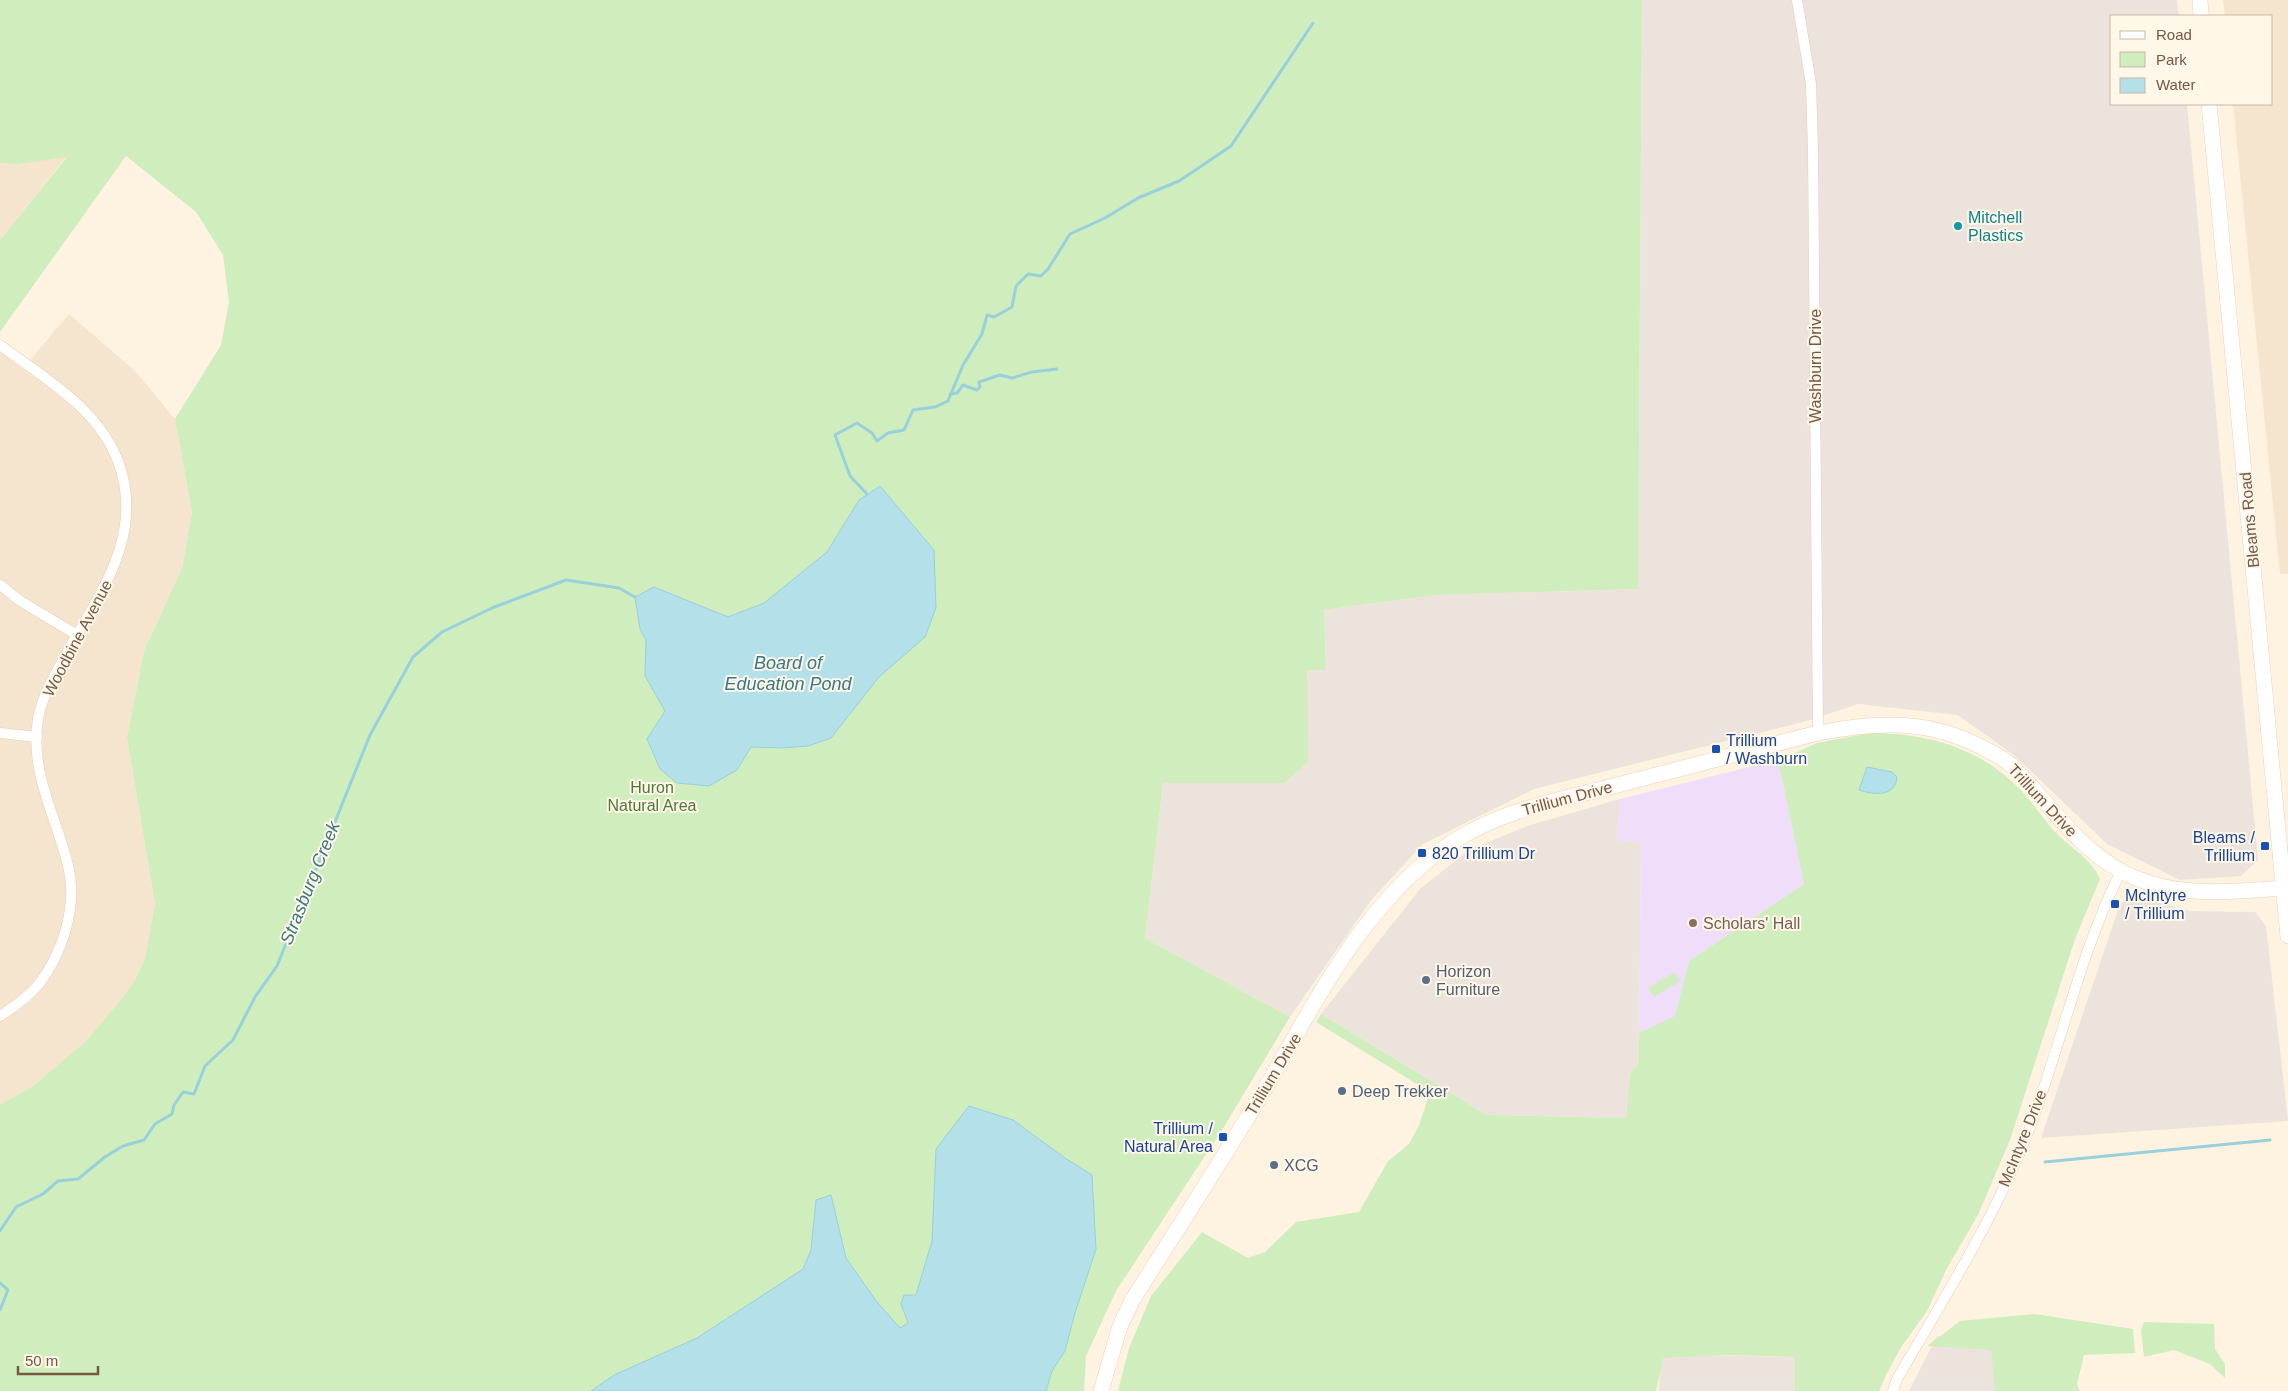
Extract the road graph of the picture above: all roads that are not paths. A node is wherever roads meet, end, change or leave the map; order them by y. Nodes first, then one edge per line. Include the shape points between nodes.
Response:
1 (1797, 0) edge
2 (2200, 0) edge
3 (2201, 15) edge
4 (2209, 105) edge
5 (0, 345) edge
6 (0, 585) edge
7 (77, 634) junction
8 (0, 733) edge
9 (1818, 733) junction
10 (37, 737) junction
11 (2121, 871) junction
12 (2286, 887) edge
13 (2288, 936) edge
14 (0, 1016) edge
15 (1101, 1391) edge
16 (1893, 1391) edge

1 - 9 street, Washburn Drive via 1811,84 1813,132
2 - 3 street
4 - 12 street, Bleams Road
5 - 7 street, Woodbine Avenue via 79,405 100,428 119,464 126,504 124,539 114,568
6 - 7 street via 18,600
7 - 10 street, Woodbine Avenue via 51,680 38,719
8 - 10 street
9 - 11 street, Trillium Drive via 1895,723 1938,729 1977,744 2008,762 2087,848
9 - 15 street, Trillium Drive via 1521,810 1493,820 1460,838 1418,867 1388,896 1346,953 1232,1143 1133,1299 1120,1326
10 - 14 street, Woodbine Avenue via 45,799 69,871 68,920 61,945 38,984
11 - 12 street, Trillium Drive via 2167,889 2212,893
11 - 16 street, McIntyre Drive via 2096,925 2027,1134 2012,1169
12 - 13 street, Bleams Road

